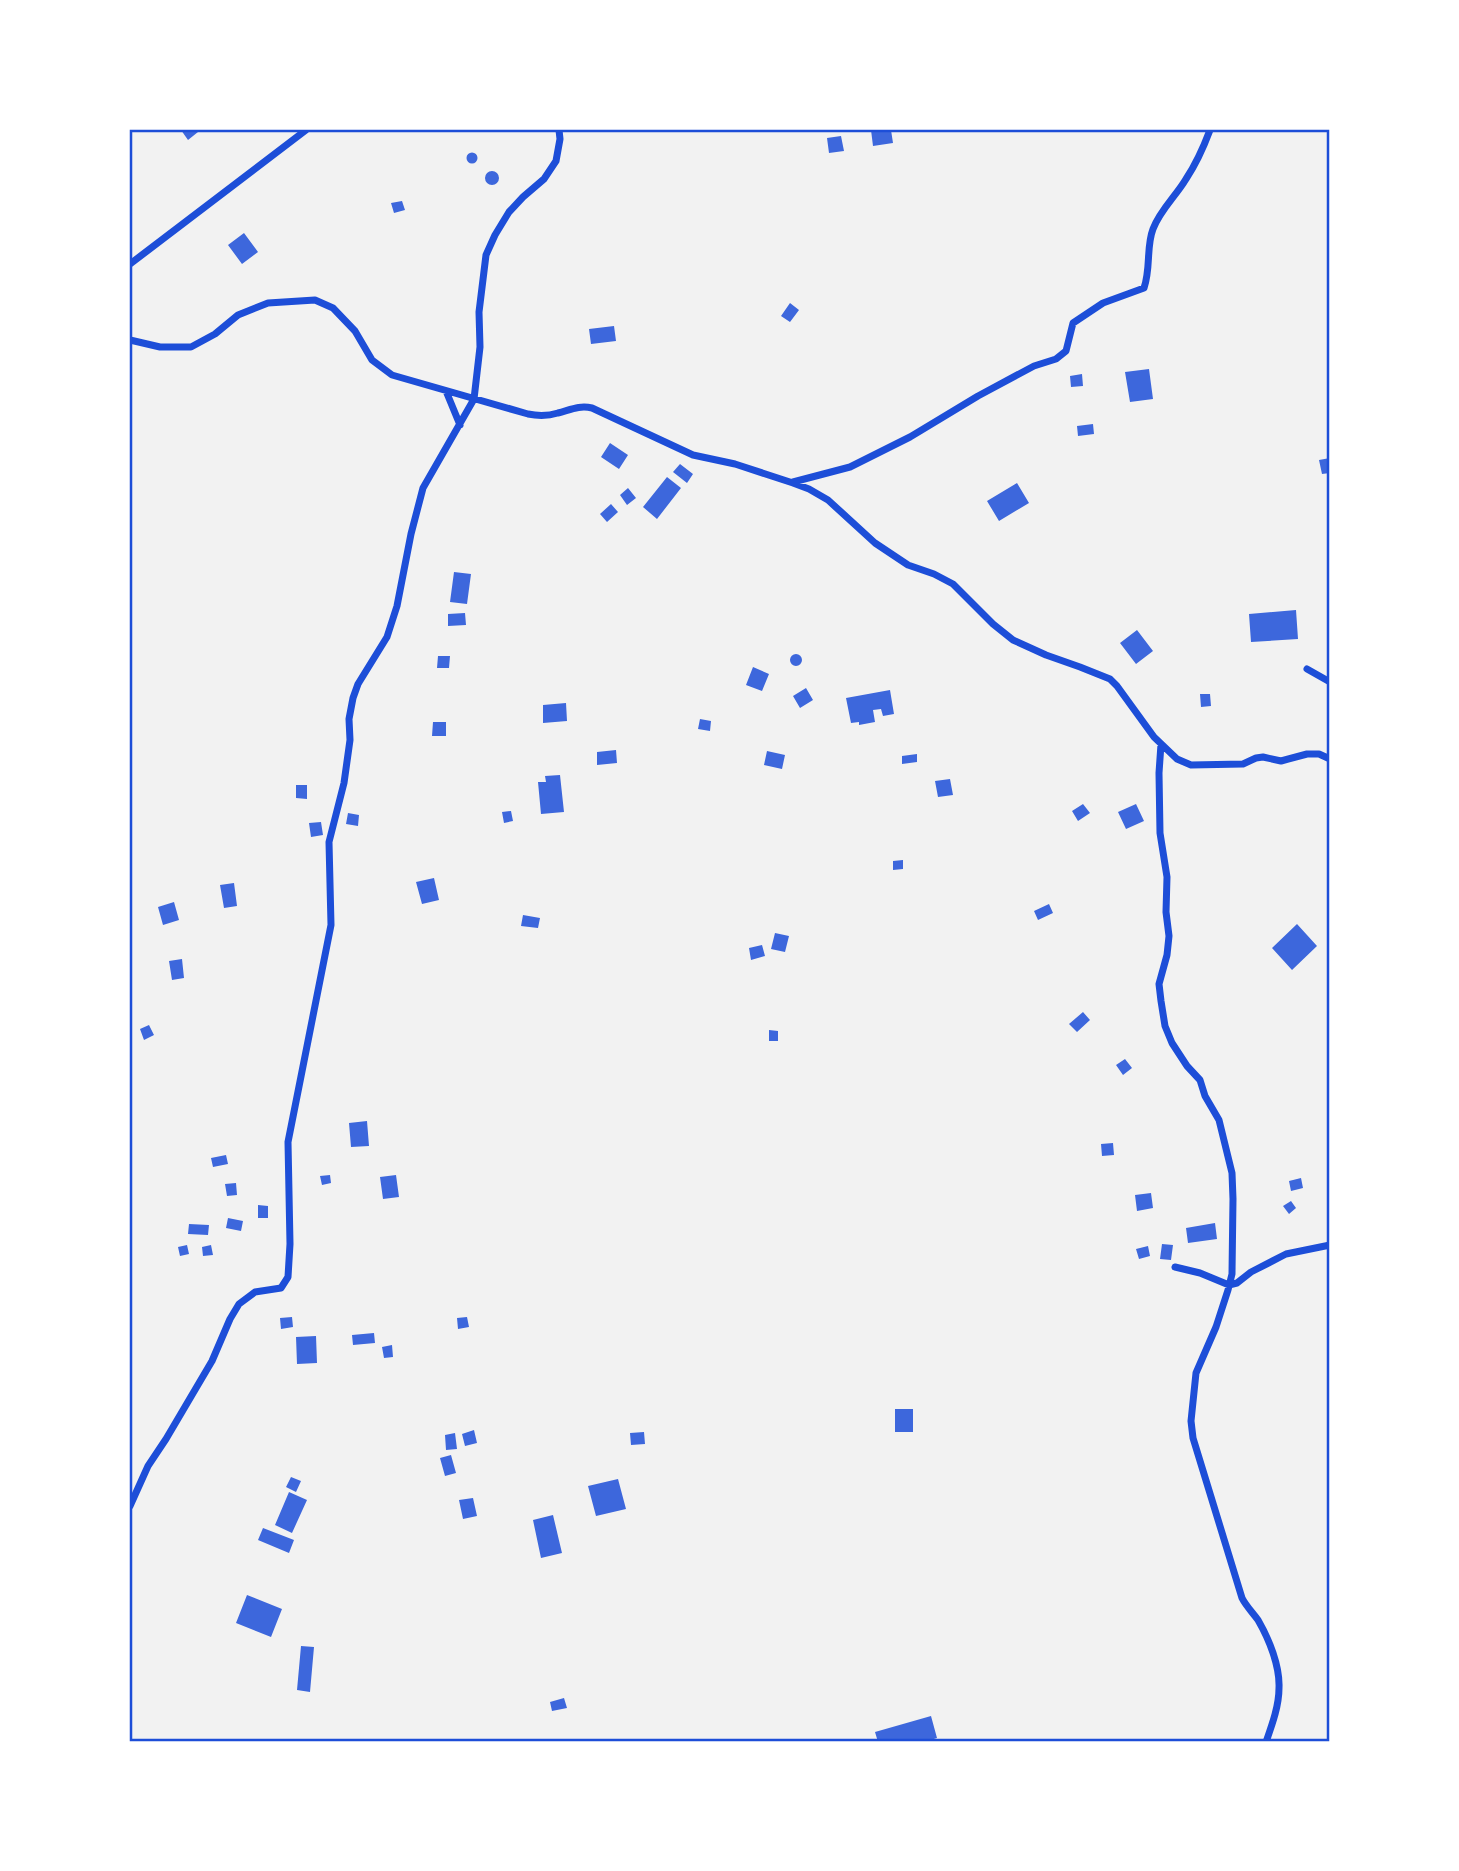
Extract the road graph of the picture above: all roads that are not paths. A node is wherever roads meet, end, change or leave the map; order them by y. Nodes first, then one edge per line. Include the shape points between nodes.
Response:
1 (306, 130) edge
2 (559, 130) edge
3 (1210, 130) edge
4 (130, 264) edge
5 (130, 340) edge
6 (446, 391) junction
7 (474, 399) junction
8 (460, 425) junction
9 (793, 482) junction
10 (1307, 669) dead end
11 (1329, 682) edge
12 (1161, 744) junction
13 (1329, 759) edge
14 (1329, 1245) edge
15 (1175, 1268) dead end
16 (1229, 1285) junction
17 (130, 1506) edge
18 (1266, 1741) edge

1 - 4 street
2 - 7 street via 556,161 509,212 486,255
3 - 9 street via 1187,178 1154,227 1144,288 1104,303 1073,323 1066,351 1056,359 1034,366 850,467
5 - 6 street via 160,347 191,347 238,315 268,303 315,300 333,309 355,331 372,359 392,375
6 - 7 street
6 - 8 street
7 - 8 street
7 - 9 street via 536,415 592,408 693,455
8 - 17 street via 423,488 387,637 353,698 347,762 329,842 331,925 288,1142 288,1277 281,1287 255,1292 239,1304
9 - 12 street via 828,500 875,543 908,565 946,580 1013,639 1110,679
10 - 11 street
12 - 13 street via 1177,760 1191,765 1243,764 1263,757 1282,761 1307,754
12 - 16 street via 1160,833 1169,936 1159,984 1161,1001 1172,1043 1200,1080 1219,1120 1227,1153 1233,1199
14 - 16 street via 1286,1254
15 - 16 street
16 - 18 street via 1195,1373 1191,1421 1242,1598 1268,1641 1277,1667 1280,1688

